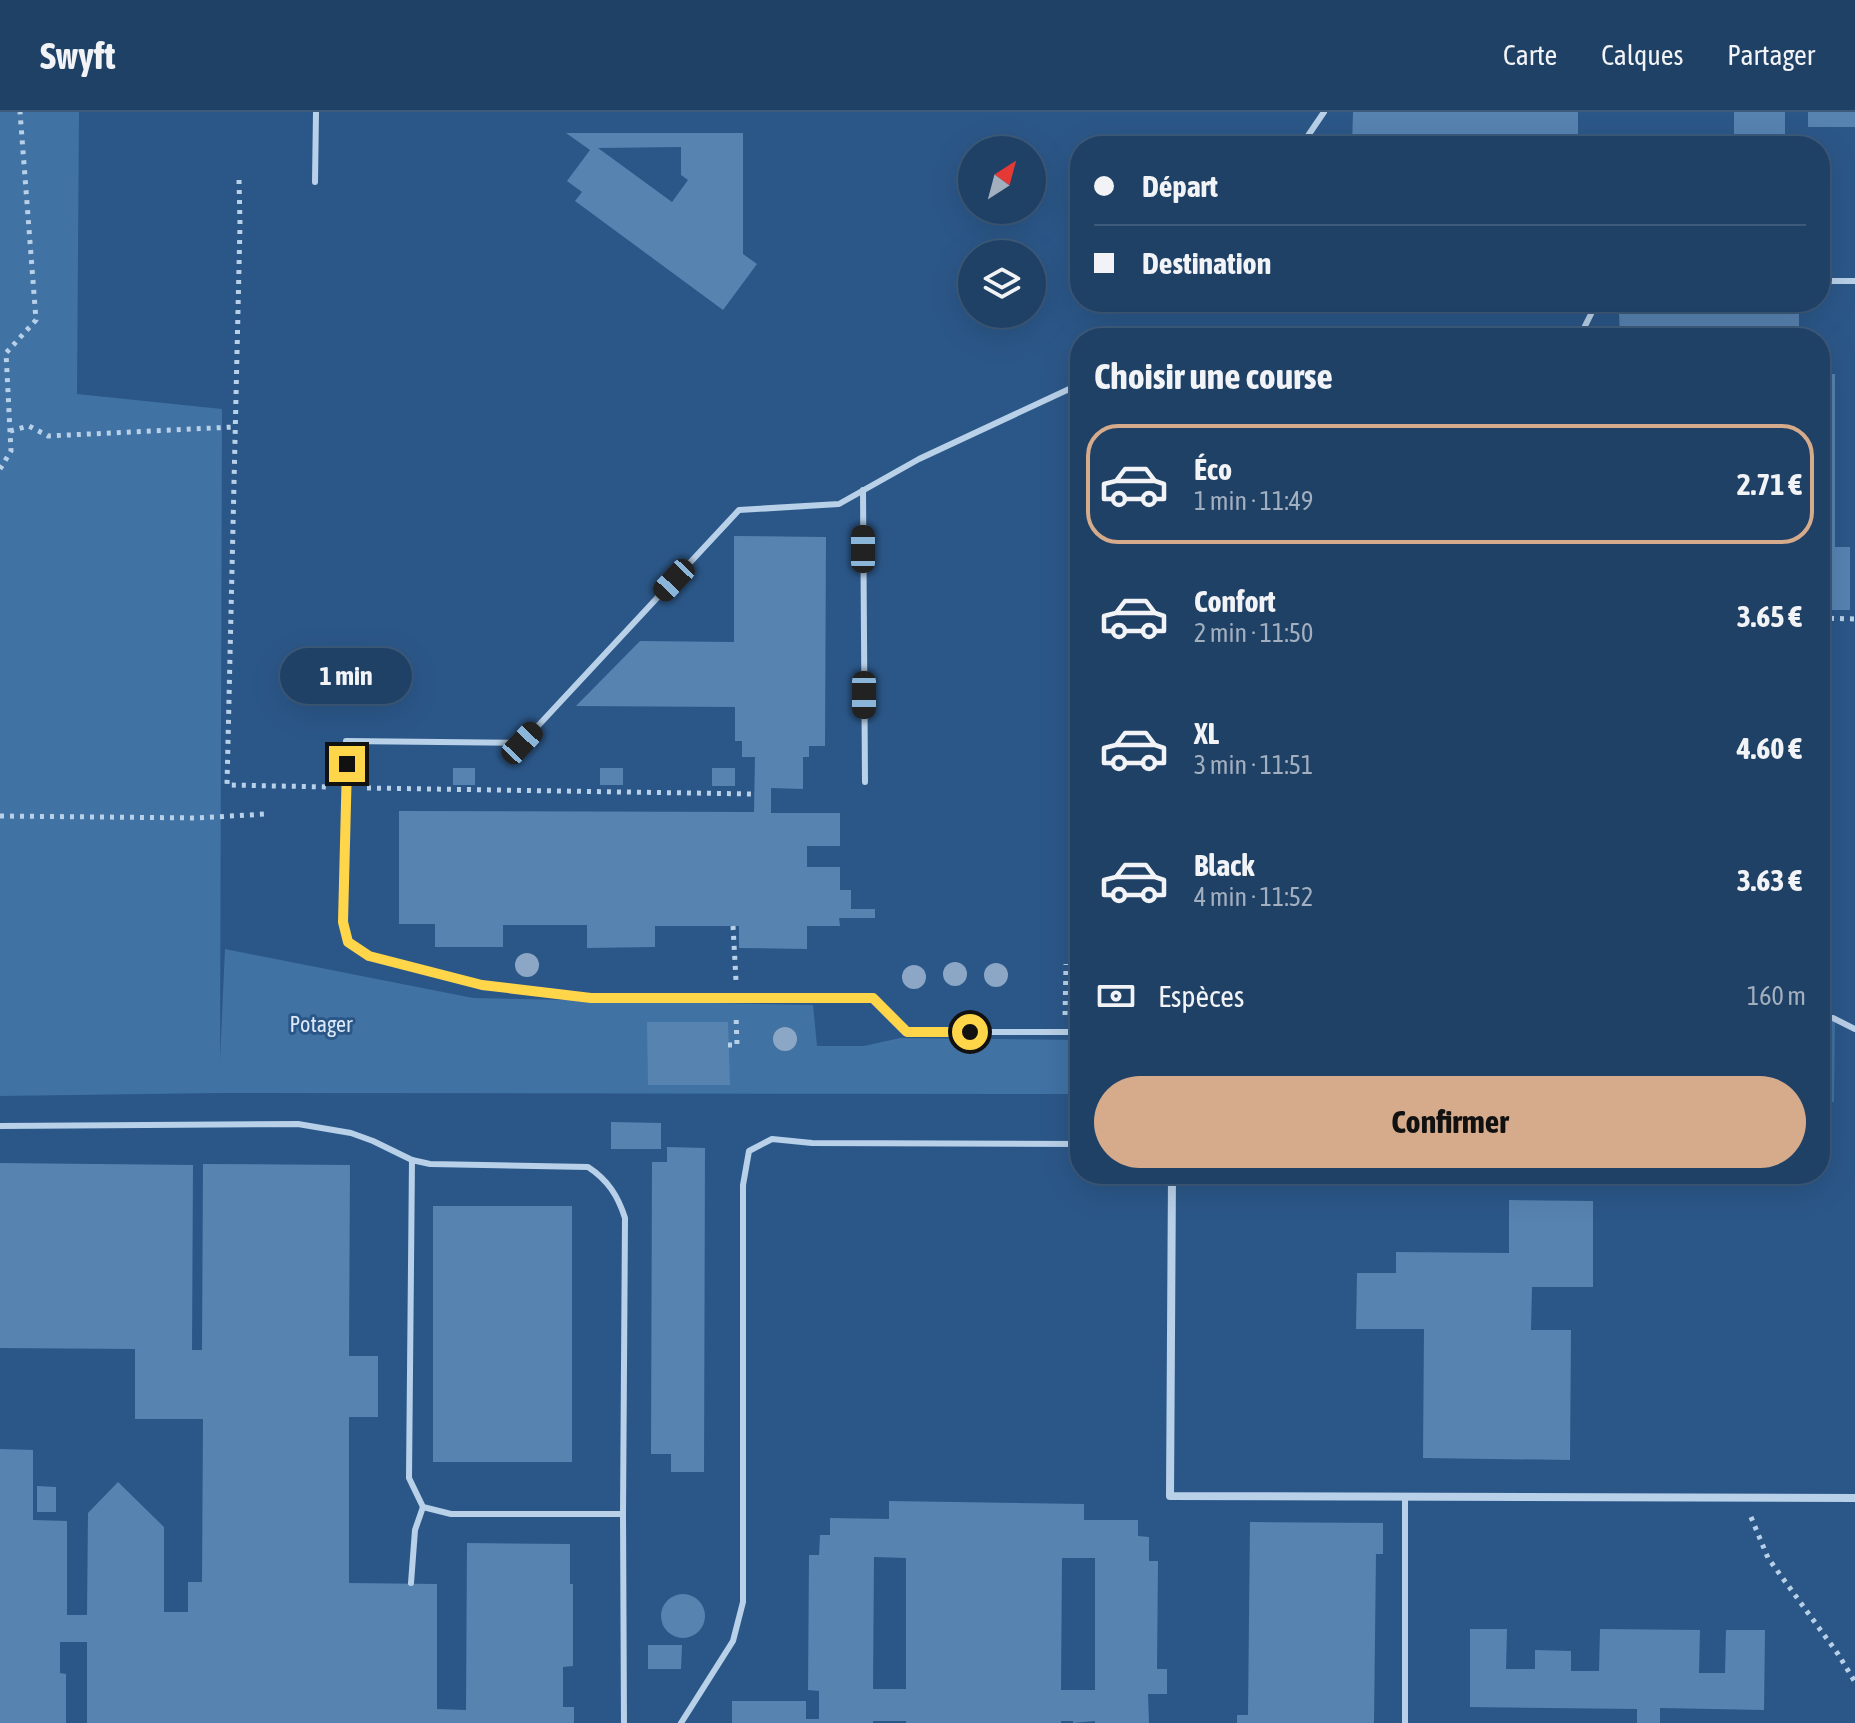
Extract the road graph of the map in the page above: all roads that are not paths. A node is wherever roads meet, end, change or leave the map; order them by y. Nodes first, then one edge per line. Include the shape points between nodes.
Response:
1 (316, 112) edge
2 (1324, 112) edge
3 (1308, 136) edge
4 (315, 182) dead end
5 (1830, 281) edge
6 (1855, 281) edge
7 (1070, 389) edge
8 (863, 490) junction
9 (865, 782) dead end
10 (1830, 1018) edge
11 (1855, 1029) edge
12 (1070, 1032) edge
13 (0, 1126) edge
14 (1070, 1144) edge
15 (412, 1160) junction
16 (1172, 1184) edge
17 (1405, 1496) junction
18 (1855, 1498) edge
19 (423, 1507) junction
20 (623, 1514) junction
21 (411, 1583) dead end
22 (624, 1723) edge
23 (681, 1723) edge
24 (1405, 1723) edge

1 - 4 lane
2 - 3 lane
5 - 6 lane
7 - 8 lane
8 - 9 lane
8 - 12 lane via 839,504 739,510 522,743 346,741 343,922 348,942 369,956 482,985 591,998 873,998 907,1032
10 - 11 lane
13 - 15 lane via 298,1124 351,1133
14 - 23 lane via 772,1139 749,1151 743,1185 743,1602 733,1641
15 - 19 lane via 409,1478
15 - 20 lane via 588,1167 620,1201 625,1218
16 - 17 street via 1170,1496
17 - 18 street
17 - 24 lane
19 - 20 lane via 451,1514
19 - 21 lane via 415,1530
20 - 22 lane

